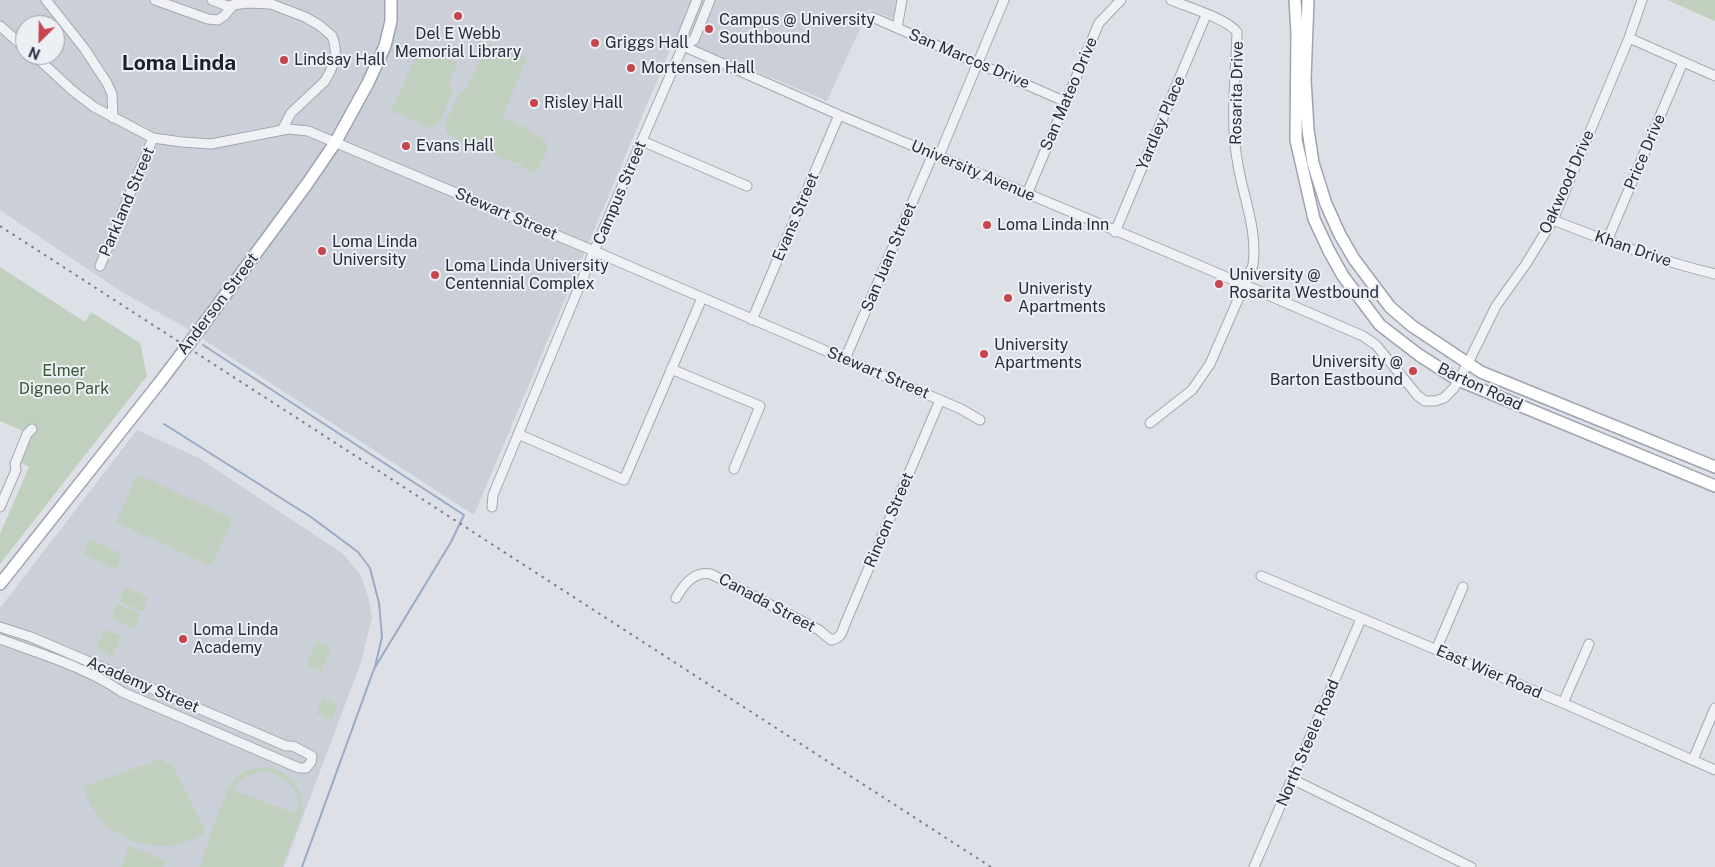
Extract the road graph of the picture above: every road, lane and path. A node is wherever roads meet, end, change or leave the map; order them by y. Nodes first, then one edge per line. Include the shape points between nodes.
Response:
1 (46, 0) edge
2 (155, 0) edge
3 (212, 0) edge
4 (391, 0) edge
5 (697, 0) edge
6 (710, 0) edge
7 (902, 0) edge
8 (1004, 0) edge
9 (1121, 0) edge
10 (1171, 0) edge
11 (1295, 0) edge
12 (1308, 0) edge
13 (1642, 0) edge
14 (236, 3) edge
15 (1206, 15) junction
16 (872, 17) dead end
17 (0, 26) edge
18 (898, 28) junction
19 (1629, 38) junction
20 (15, 39) edge
21 (683, 46) junction
22 (1683, 62) junction
23 (978, 63) junction
24 (45, 65) edge
25 (1715, 76) edge
26 (1066, 102) junction
27 (839, 115) junction
28 (113, 118) junction
29 (282, 130) junction
30 (153, 138) junction
31 (642, 141) junction
32 (335, 143) junction
33 (936, 155) junction
34 (747, 186) dead end
35 (1027, 194) junction
36 (1553, 220) junction
37 (1115, 232) junction
38 (1607, 241) junction
39 (594, 251) junction
40 (100, 266) dead end
41 (1715, 274) edge
42 (1245, 285) junction
43 (702, 298) junction
44 (752, 320) junction
45 (845, 359) junction
46 (1468, 364) junction
47 (671, 369) junction
48 (1458, 380) junction
49 (940, 400) junction
50 (980, 420) dead end
51 (1150, 424) dead end
52 (32, 429) dead end
53 (518, 434) junction
54 (1715, 467) edge
55 (734, 469) dead end
56 (1715, 486) edge
57 (0, 507) edge
58 (492, 507) dead end
59 (1262, 576) dead end
60 (0, 584) edge
61 (1463, 587) dead end
62 (676, 598) dead end
63 (1361, 619) junction
64 (0, 627) edge
65 (0, 639) edge
66 (837, 639) joint
67 (1589, 644) dead end
68 (1436, 650) junction
69 (110, 683) junction
70 (1563, 703) junction
71 (1715, 708) edge
72 (286, 746) junction
73 (1692, 760) junction
74 (1715, 770) edge
75 (1292, 779) junction
76 (1254, 867) edge
77 (1471, 867) edge

1 - 28 street via 84,48 106,83 112,94
2 - 14 street via 218,20
3 - 14 street via 227,6
4 - 32 main road, Anderson Street via 391,21 385,46
5 - 21 street, Campus Street via 682,37
6 - 21 street, Campus Street via 694,40
7 - 18 street
8 - 23 street, San Juan Street
9 - 26 street, San Mateo Drive via 1099,23
10 - 15 street, Rosarita Drive
11 - 48 main road, Barton Road via 1296,140 1314,219 1343,276 1380,324
12 - 46 main road, Barton Road via 1305,79 1308,130 1313,163 1326,204 1354,259 1390,307
13 - 19 street, Oakwood Drive
14 - 29 street via 271,4 319,25 332,36 336,58 329,74 292,113
15 - 37 street, Yardley Place
15 - 42 street, Rosarita Drive via 1238,32 1234,136 1255,237 1254,265
16 - 18 street, San Marcos Drive
17 - 20 street
18 - 23 street, San Marcos Drive
19 - 22 street
19 - 36 street, Oakwood Drive
21 - 27 street, University Avenue
21 - 31 street, Campus Street
22 - 25 street
22 - 38 street, Price Drive
23 - 26 street, San Marcos Drive
23 - 33 street, San Juan Street
24 - 28 street, Stewart Street via 76,94
26 - 35 street, San Mateo Drive
27 - 33 street, University Avenue
27 - 44 street, Evans Street
28 - 30 street, Stewart Street
29 - 30 street, Stewart Street via 211,144
29 - 32 street, Stewart Street via 308,131
30 - 40 street, Parkland Street
31 - 34 street
31 - 39 street, Campus Street
32 - 39 street, Stewart Street
32 - 60 main road, Anderson Street, bridge via 206,322
33 - 35 street, University Avenue
33 - 45 street, San Juan Street
35 - 37 street, University Avenue
36 - 38 street, Khan Drive
36 - 46 street, Oakwood Drive via 1496,306
37 - 42 street, University Avenue
38 - 41 street, Khan Drive
39 - 43 street, Stewart Street
39 - 53 street, Campus Street
42 - 48 street, University Avenue via 1363,336 1376,345 1425,401 1444,398
42 - 51 street via 1210,364 1192,390
43 - 44 street, Stewart Street
43 - 47 street
44 - 45 street, Stewart Street
45 - 49 street, Stewart Street
46 - 48 street, Oakwood Drive
46 - 54 main road, Barton Road via 1502,381
47 - 53 street via 624,480
47 - 55 street via 760,406
48 - 56 main road, Barton Road
49 - 50 street, Stewart Street
49 - 66 street, Rincon Street via 842,635
52 - 57 street via 27,434
53 - 58 street, Campus Street via 493,495
59 - 63 street, East Wier Road
61 - 68 street
62 - 66 street, Canada Street via 692,578 704,573 712,574 812,626 831,640
63 - 68 street, East Wier Road
63 - 75 street, North Steele Road
64 - 72 street, Academy Street via 31,637
65 - 69 street, Academy Street
67 - 70 street
68 - 70 street, East Wier Road
69 - 72 street, Academy Street via 280,754 285,752
69 - 72 street, Academy Street via 122,692 299,768 306,768 312,756 293,746
70 - 73 street, East Wier Road
71 - 73 street
73 - 74 street, East Wier Road
75 - 76 street, North Steele Road
75 - 77 street

